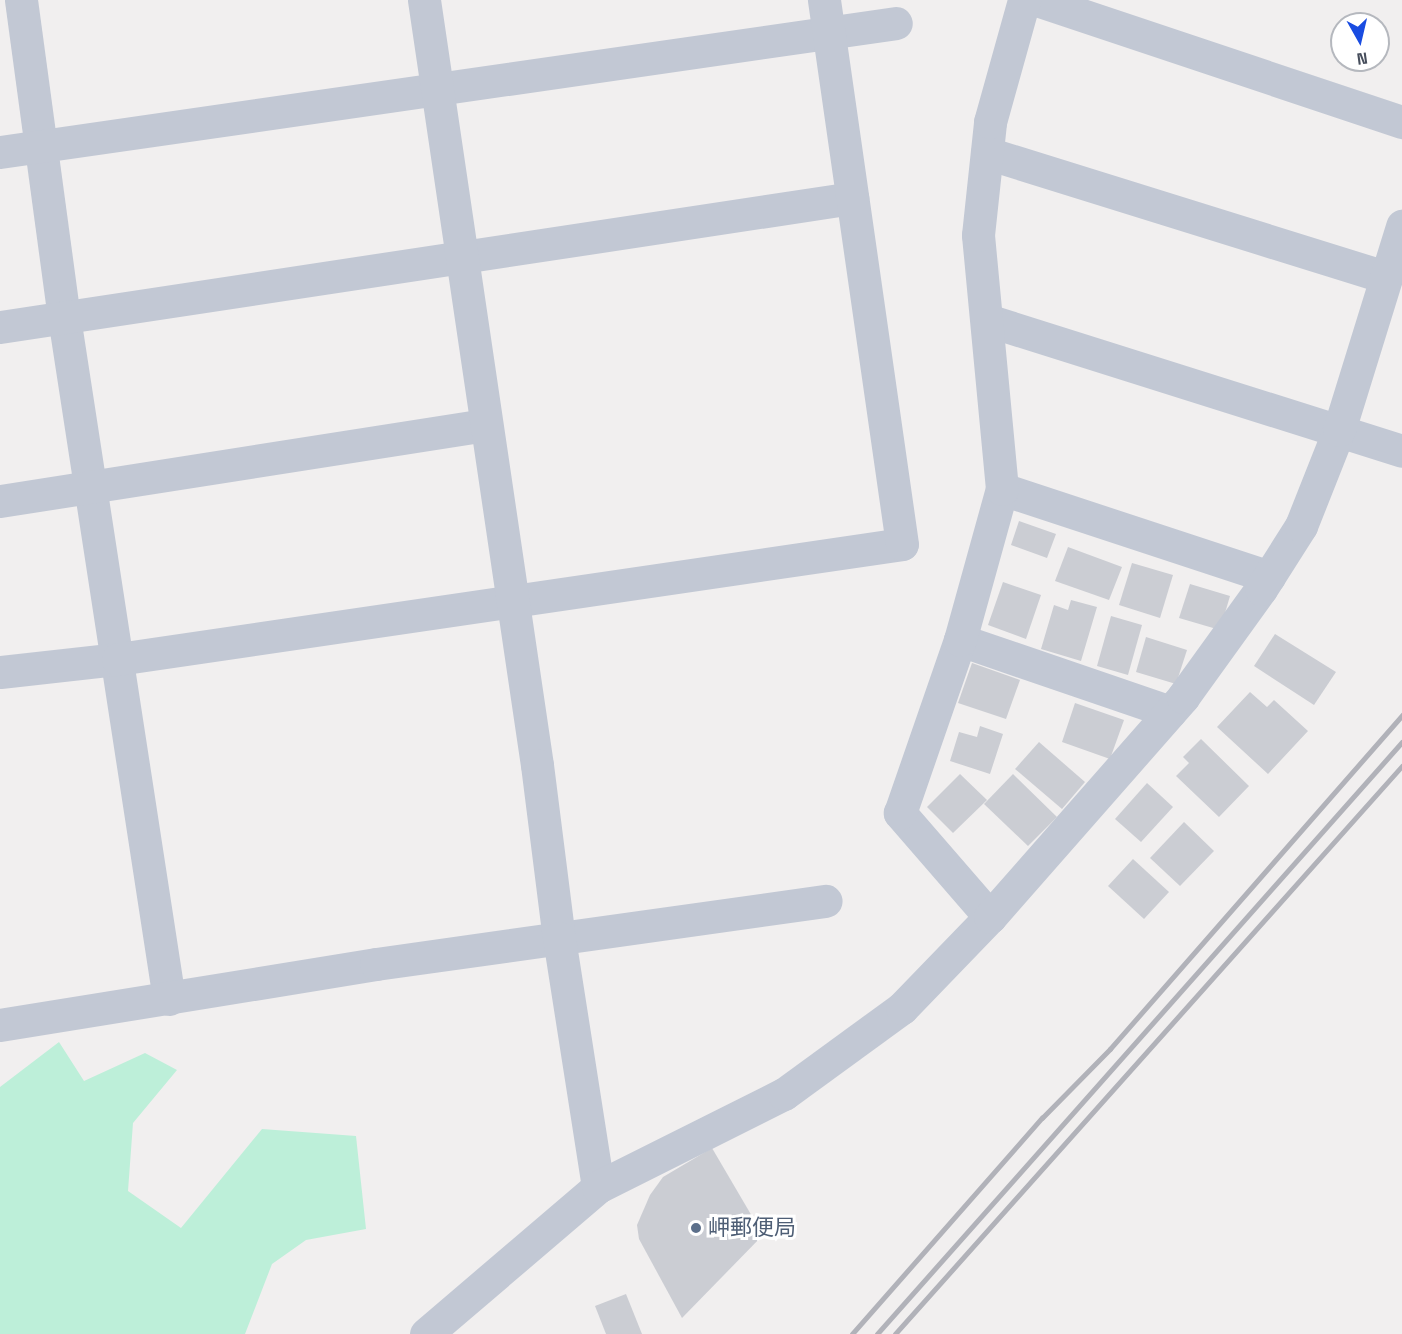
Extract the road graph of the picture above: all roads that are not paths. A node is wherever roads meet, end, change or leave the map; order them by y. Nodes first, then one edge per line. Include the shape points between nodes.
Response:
1 (21, 0) edge
2 (424, 0) edge
3 (824, 0) edge
4 (1024, 0) edge
5 (1038, 0) edge
6 (896, 23) dead end
7 (829, 33) junction
8 (437, 87) junction
9 (1402, 122) edge
10 (40, 146) junction
11 (0, 152) edge
12 (987, 153) junction
13 (852, 198) junction
14 (1402, 226) edge
15 (462, 257) junction
16 (1386, 277) junction
17 (63, 317) junction
18 (987, 320) junction
19 (0, 327) edge
20 (486, 425) junction
21 (1339, 430) junction
22 (1402, 451) edge
23 (90, 488) junction
24 (1002, 489) junction
25 (0, 501) edge
26 (1269, 577) junction
27 (513, 599) junction
28 (960, 639) junction
29 (118, 659) junction
30 (0, 672) edge
31 (1170, 712) junction
32 (826, 901) dead end
33 (990, 917) junction
34 (559, 938) junction
35 (169, 999) junction
36 (0, 1025) edge
37 (598, 1187) junction
38 (426, 1334) edge

1 - 10 street
2 - 8 street
3 - 7 street
4 - 12 street via 990,122
5 - 9 street
6 - 7 street
7 - 8 street
7 - 13 street
8 - 10 street
8 - 15 street
10 - 11 street
10 - 17 street
12 - 16 street
12 - 18 street via 978,235
13 - 15 street
13 - 27 street via 902,544
14 - 16 street
15 - 17 street
15 - 20 street
16 - 21 street
17 - 19 street
17 - 23 street
18 - 21 street
18 - 24 street
20 - 23 street
20 - 27 street
21 - 22 street
21 - 26 street via 1301,526
23 - 25 street
23 - 29 street
24 - 26 street
24 - 28 street
26 - 31 street
27 - 29 street
27 - 34 street
28 - 31 street
28 - 33 street via 900,813
29 - 30 street
29 - 35 street
31 - 33 street
32 - 34 street
33 - 37 street via 902,1008 784,1094
34 - 35 street
34 - 37 street
35 - 36 street
37 - 38 street

